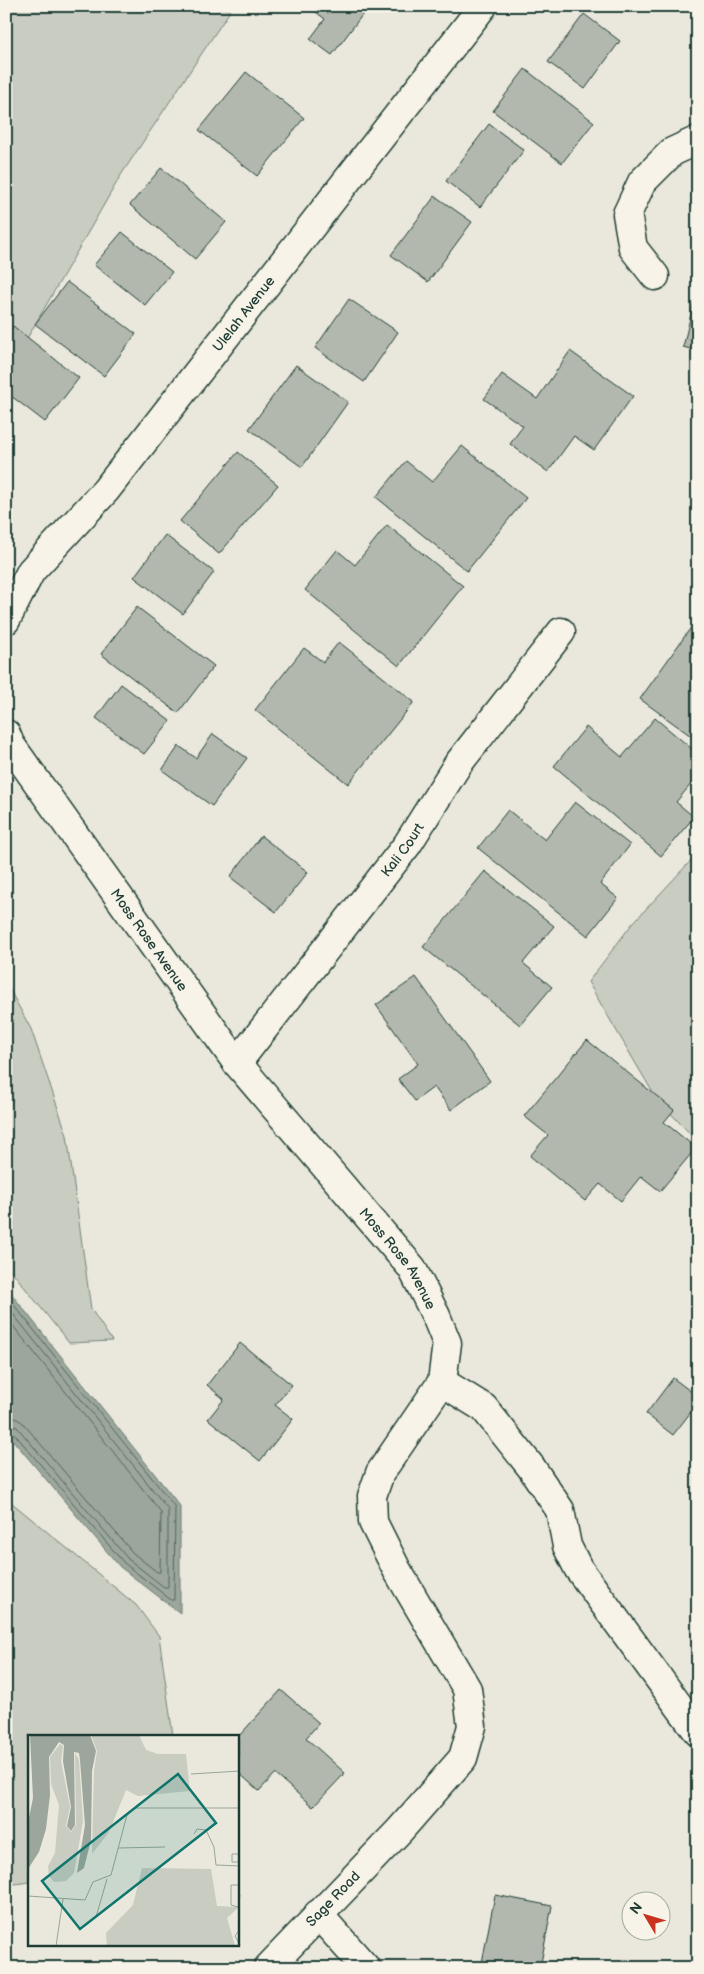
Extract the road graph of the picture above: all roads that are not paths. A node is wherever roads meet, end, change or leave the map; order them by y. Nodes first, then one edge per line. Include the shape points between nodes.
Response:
1 (483, 6) edge
2 (698, 140) edge
3 (655, 276) dead end
4 (6, 620) edge
5 (561, 632) dead end
6 (6, 734) edge
7 (237, 1062) junction
8 (442, 1382) junction
9 (698, 1732) edge
10 (400, 1830) joint
11 (318, 1914) junction
12 (268, 1968) edge
13 (366, 1968) edge

1 - 4 street, Ulelah Avenue via 106,490 31,571
2 - 3 street via 672,152 642,182 627,214 632,248
5 - 7 street, Kali Court via 458,764 406,845
6 - 7 street, Moss Rose Avenue
7 - 8 street, Moss Rose Avenue via 412,1268 447,1343
8 - 9 street via 484,1408 531,1466 560,1510 567,1546 578,1568
8 - 10 street, Moss Rose Avenue via 380,1473 372,1496 373,1522 397,1570 467,1689 472,1726 463,1758
10 - 11 street, Sage Road
11 - 12 street, Sage Road
11 - 13 street

